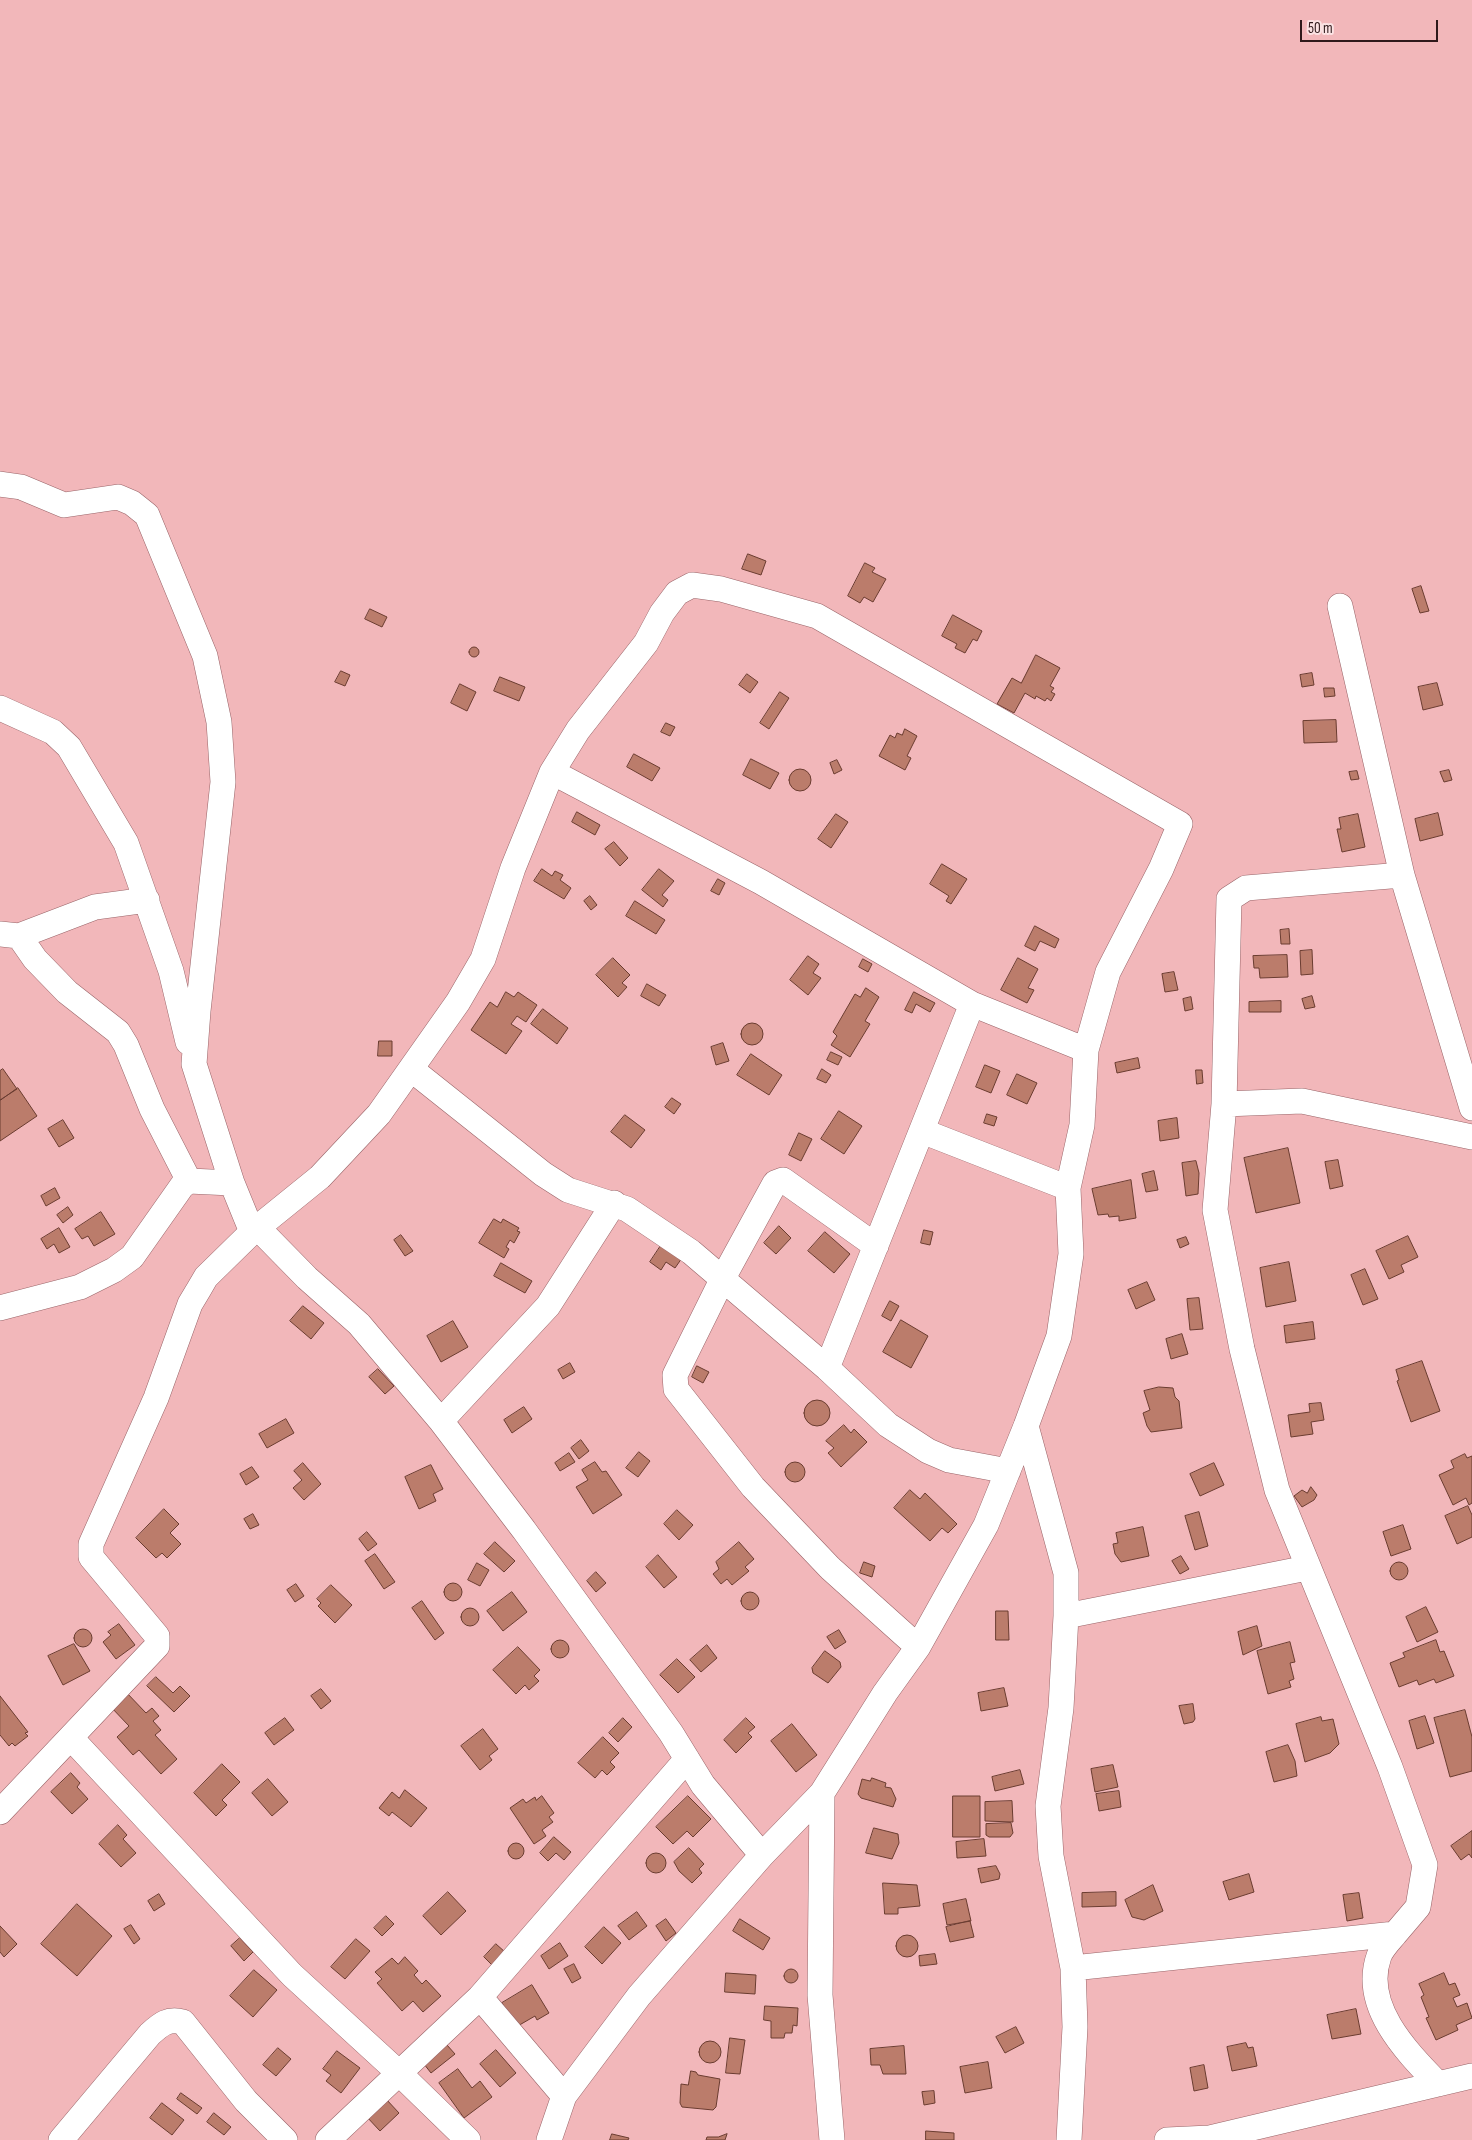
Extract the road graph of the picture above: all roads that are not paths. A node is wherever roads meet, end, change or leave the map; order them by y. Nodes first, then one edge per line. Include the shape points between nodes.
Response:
1 (0, 484) edge
2 (1340, 606) dead end
3 (0, 708) edge
4 (552, 772) junction
5 (1402, 874) junction
6 (147, 900) junction
7 (10, 935) edge
8 (972, 1004) junction
9 (1086, 1050) junction
10 (194, 1064) junction
11 (411, 1069) junction
12 (1224, 1104) junction
13 (1472, 1108) edge
14 (922, 1131) junction
15 (1472, 1138) edge
16 (188, 1181) junction
17 (232, 1183) junction
18 (1068, 1188) junction
19 (614, 1203) junction
20 (255, 1230) junction
21 (876, 1246) junction
22 (723, 1278) junction
23 (0, 1308) edge
24 (827, 1368) junction
25 (441, 1421) junction
26 (1026, 1426) junction
27 (1008, 1471) junction
28 (1308, 1568) junction
29 (1066, 1616) junction
30 (918, 1648) junction
31 (71, 1738) junction
32 (687, 1759) junction
33 (822, 1793) junction
34 (0, 1812) edge
35 (762, 1855) junction
36 (1395, 1934) junction
37 (1073, 1968) junction
38 (480, 1997) junction
39 (399, 2073) junction
40 (1472, 2076) edge
41 (1438, 2084) junction
42 (564, 2096) junction
43 (60, 2140) edge
44 (285, 2140) edge
45 (328, 2140) edge
46 (468, 2140) edge
47 (549, 2140) edge
48 (832, 2140) edge
49 (1069, 2140) edge
50 (1168, 2140) edge

1 - 10 street via 20,487 64,505 118,497 147,515 205,656 220,722 223,782
2 - 5 street
3 - 6 street via 53,732 69,747 126,843
4 - 8 street via 761,882
4 - 9 street via 578,730 646,644 662,613 678,593 692,585 721,589 817,616 1180,824 1161,869 1108,972
4 - 11 street via 513,868 483,960
5 - 12 street via 1246,888 1230,898
5 - 13 street
6 - 7 street via 95,907
6 - 10 street via 171,971
7 - 16 street via 67,992 118,1032
8 - 9 street
8 - 14 street
9 - 18 street via 1082,1125
10 - 17 street
11 - 19 street via 543,1174 568,1190
11 - 20 street via 379,1114 320,1177
12 - 15 street via 1302,1101
12 - 28 street via 1215,1210 1242,1348 1277,1490
14 - 18 street
14 - 21 street
16 - 17 street
16 - 23 street via 132,1257 114,1270 80,1287
17 - 20 street
18 - 26 street via 1071,1254 1059,1336
19 - 22 street via 690,1252
19 - 25 street via 548,1306
20 - 25 street via 359,1324
20 - 31 street via 206,1277 190,1304 156,1398 90,1544 91,1557 156,1636 157,1646
21 - 22 street via 779,1180 774,1183
21 - 24 street
22 - 24 street
22 - 30 street via 675,1375 676,1389 753,1487 830,1568
24 - 27 street via 888,1426 928,1451 949,1460
25 - 32 street via 530,1538
26 - 27 street
26 - 29 street via 1066,1573
27 - 30 street via 986,1525
28 - 29 street
28 - 36 street via 1390,1767 1425,1865 1418,1907
29 - 37 street via 1061,1708 1048,1806 1051,1856
30 - 33 street via 885,1693
31 - 34 street
31 - 39 street via 292,1975
32 - 35 street via 703,1785
32 - 38 street
33 - 35 street
33 - 48 street via 820,1995
35 - 42 street via 639,1996
36 - 37 street
36 - 41 street via 1380,1955 1375,1979 1381,2006 1390,2030
37 - 49 street via 1075,2027
38 - 39 street
38 - 42 street
39 - 45 street
39 - 46 street
40 - 41 street
41 - 50 street via 1210,2138
42 - 47 street
43 - 44 street via 150,2034 161,2023 174,2020 183,2022 246,2101

